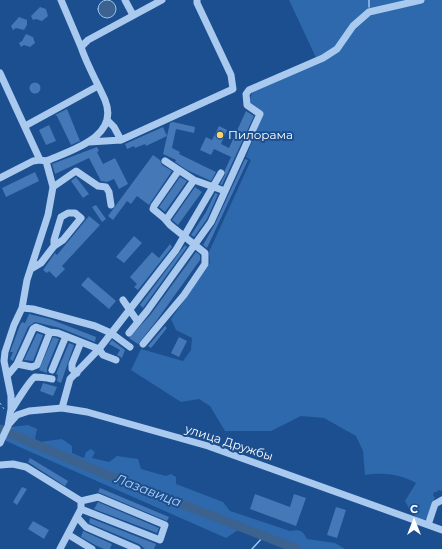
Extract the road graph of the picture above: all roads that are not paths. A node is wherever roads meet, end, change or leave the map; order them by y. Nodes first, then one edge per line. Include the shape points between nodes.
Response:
1 (61, 0) edge
2 (125, 0) edge
3 (162, 0) edge
4 (197, 0) edge
5 (421, 0) edge
6 (133, 16) junction
7 (81, 47) junction
8 (0, 73) edge
9 (98, 86) junction
10 (108, 121) junction
11 (25, 126) junction
12 (121, 140) junction
13 (89, 142) junction
14 (43, 160) junction
15 (165, 161) dead end
16 (179, 170) junction
17 (221, 173) dead end
18 (0, 178) edge
19 (194, 180) junction
20 (53, 187) junction
21 (212, 187) junction
22 (225, 190) junction
23 (111, 205) dead end
24 (166, 220) junction
25 (184, 236) junction
26 (196, 245) junction
27 (54, 246) junction
28 (31, 269) junction
29 (123, 300) dead end
30 (22, 308) junction
31 (129, 309) junction
32 (138, 322) junction
33 (50, 332) junction
34 (129, 333) dead end
35 (111, 334) junction
36 (66, 336) junction
37 (80, 342) junction
38 (143, 344) dead end
39 (130, 347) dead end
40 (99, 349) junction
41 (116, 360) dead end
42 (17, 364) junction
43 (52, 370) dead end
44 (77, 372) junction
45 (7, 376) junction
46 (52, 379) dead end
47 (62, 408) junction
48 (11, 409) junction
49 (8, 426) junction
50 (0, 443) edge
51 (0, 465) edge
52 (442, 500) edge
53 (81, 501) junction
54 (81, 509) junction
55 (77, 517) junction
56 (428, 525) junction
57 (442, 530) edge
58 (69, 535) junction
59 (124, 546) edge
60 (60, 549) edge
61 (92, 549) edge
62 (137, 549) edge

1 - 7 street
2 - 6 street
3 - 6 street
4 - 12 street via 231,75 233,89
5 - 22 street via 369,12 352,26 337,49 323,58 249,90 246,94 247,105 260,114
6 - 7 street via 88,40
7 - 9 street
8 - 11 street
9 - 10 street via 108,110
9 - 11 street
10 - 12 street
10 - 13 street via 102,131
11 - 14 street
12 - 13 street
13 - 14 street
14 - 18 street via 33,161
14 - 20 street
15 - 16 street
16 - 19 street
16 - 24 street via 153,209
17 - 21 street
19 - 21 street
19 - 24 street
20 - 23 street via 76,171 98,186 106,187
20 - 28 street via 48,215
21 - 22 street
21 - 25 street
22 - 26 street via 211,222
24 - 25 street
25 - 26 street
25 - 31 street via 176,250
26 - 32 street
26 - 38 street via 205,253 206,264
27 - 27 street via 63,240 81,218 75,213 61,217
27 - 28 street via 40,263
28 - 30 street
29 - 31 street
30 - 35 street via 95,326
30 - 45 street via 5,352
31 - 32 street
31 - 35 street
32 - 34 street
33 - 36 street
33 - 42 street via 37,365 32,367
33 - 42 street via 36,327 33,329
35 - 39 street
35 - 40 street
36 - 37 street
36 - 43 street
37 - 40 street
37 - 44 street via 72,364 72,369
40 - 41 street via 103,355
40 - 44 street
42 - 45 street
44 - 47 street via 70,379
45 - 48 street via 12,396
46 - 48 street via 34,377
47 - 49 street, улица Дружбы via 29,411 17,415
47 - 56 street, улица Дружбы via 87,412 208,446
48 - 49 street
49 - 50 street
51 - 53 street via 26,467
52 - 56 street via 435,504
53 - 54 street
53 - 54 street via 98,497 165,525 160,540
54 - 55 street
55 - 58 street
55 - 59 street via 86,527
56 - 57 street, улица Дружбы
58 - 60 street
58 - 61 street
59 - 62 street

